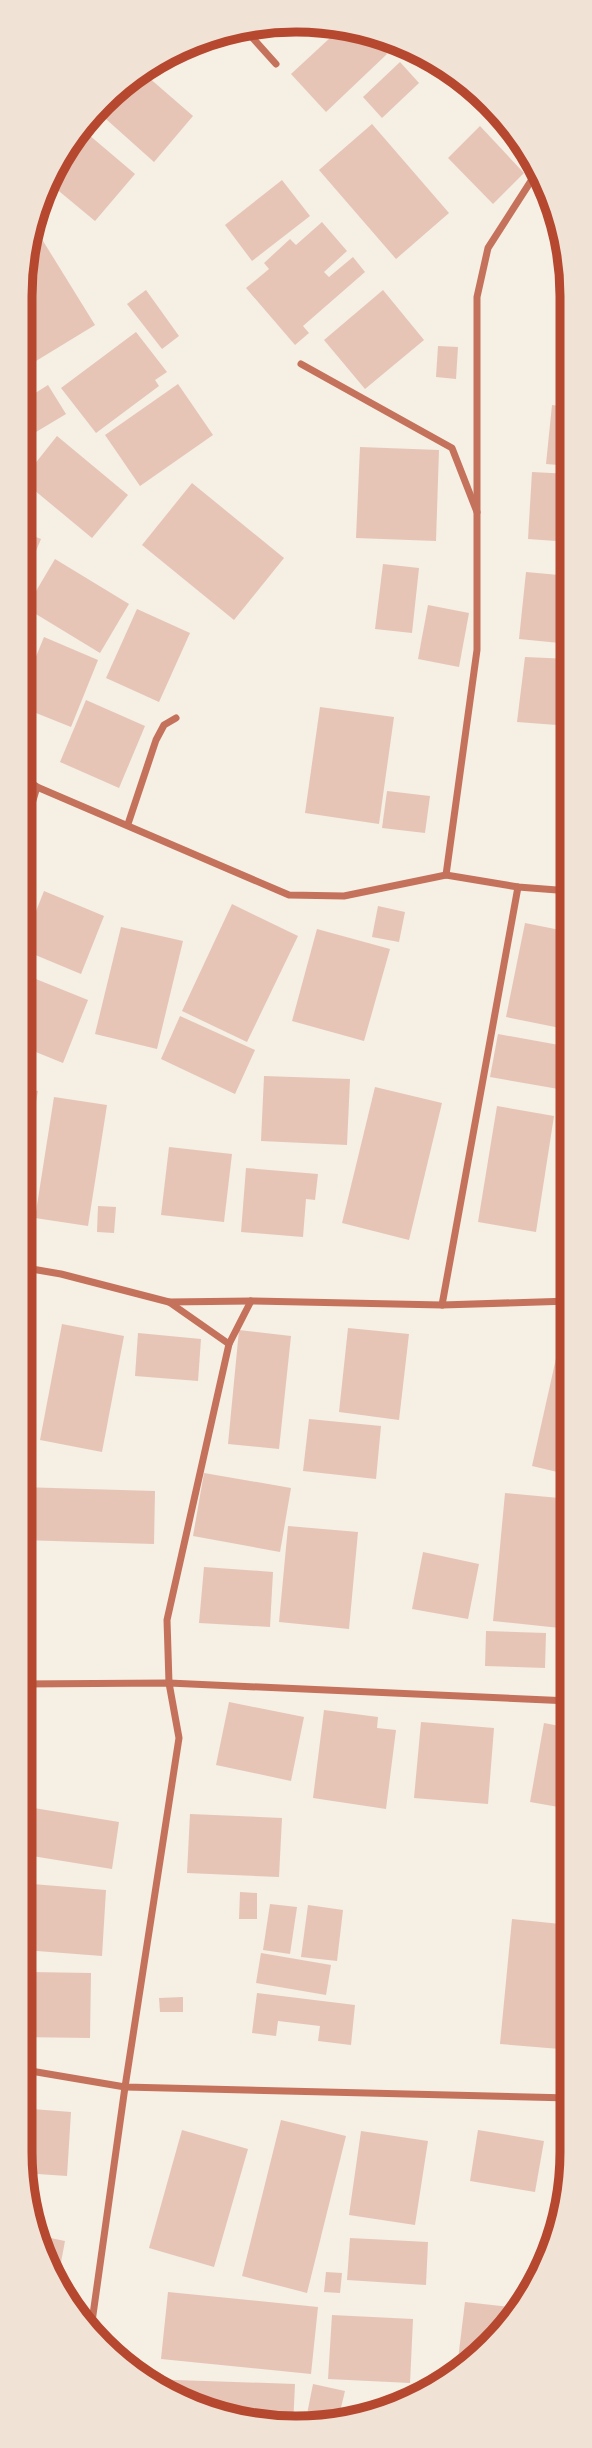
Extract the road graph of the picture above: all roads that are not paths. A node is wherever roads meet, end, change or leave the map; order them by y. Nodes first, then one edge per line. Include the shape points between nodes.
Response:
1 (251, 36) edge
2 (276, 64) dead end
3 (452, 82) edge
4 (489, 115) edge
5 (533, 178) edge
6 (301, 364) dead end
7 (478, 516) junction
8 (176, 718) dead end
9 (32, 783) edge
10 (37, 786) junction
11 (32, 803) edge
12 (128, 824) junction
13 (446, 875) junction
14 (518, 887) junction
15 (560, 890) edge
16 (32, 1269) edge
17 (251, 1301) junction
18 (560, 1301) edge
19 (169, 1302) junction
20 (442, 1306) junction
21 (229, 1344) junction
22 (169, 1683) junction
23 (32, 1684) edge
24 (560, 1701) edge
25 (32, 2071) edge
26 (125, 2087) junction
27 (560, 2098) edge
28 (92, 2320) edge

1 - 2 street
3 - 4 street
5 - 7 street via 488,248 477,297
6 - 7 street via 452,448
7 - 13 street via 477,650
8 - 12 street via 164,725 156,740
9 - 10 street
10 - 11 street
10 - 12 street
12 - 13 street via 289,895 344,896
13 - 14 street
14 - 15 street
14 - 20 street
16 - 19 street
17 - 19 street
17 - 20 street
17 - 21 street
18 - 20 street
19 - 21 street
21 - 22 street via 167,1620
22 - 23 street
22 - 24 street
22 - 26 street via 179,1738
25 - 26 street
26 - 27 street
26 - 28 street

